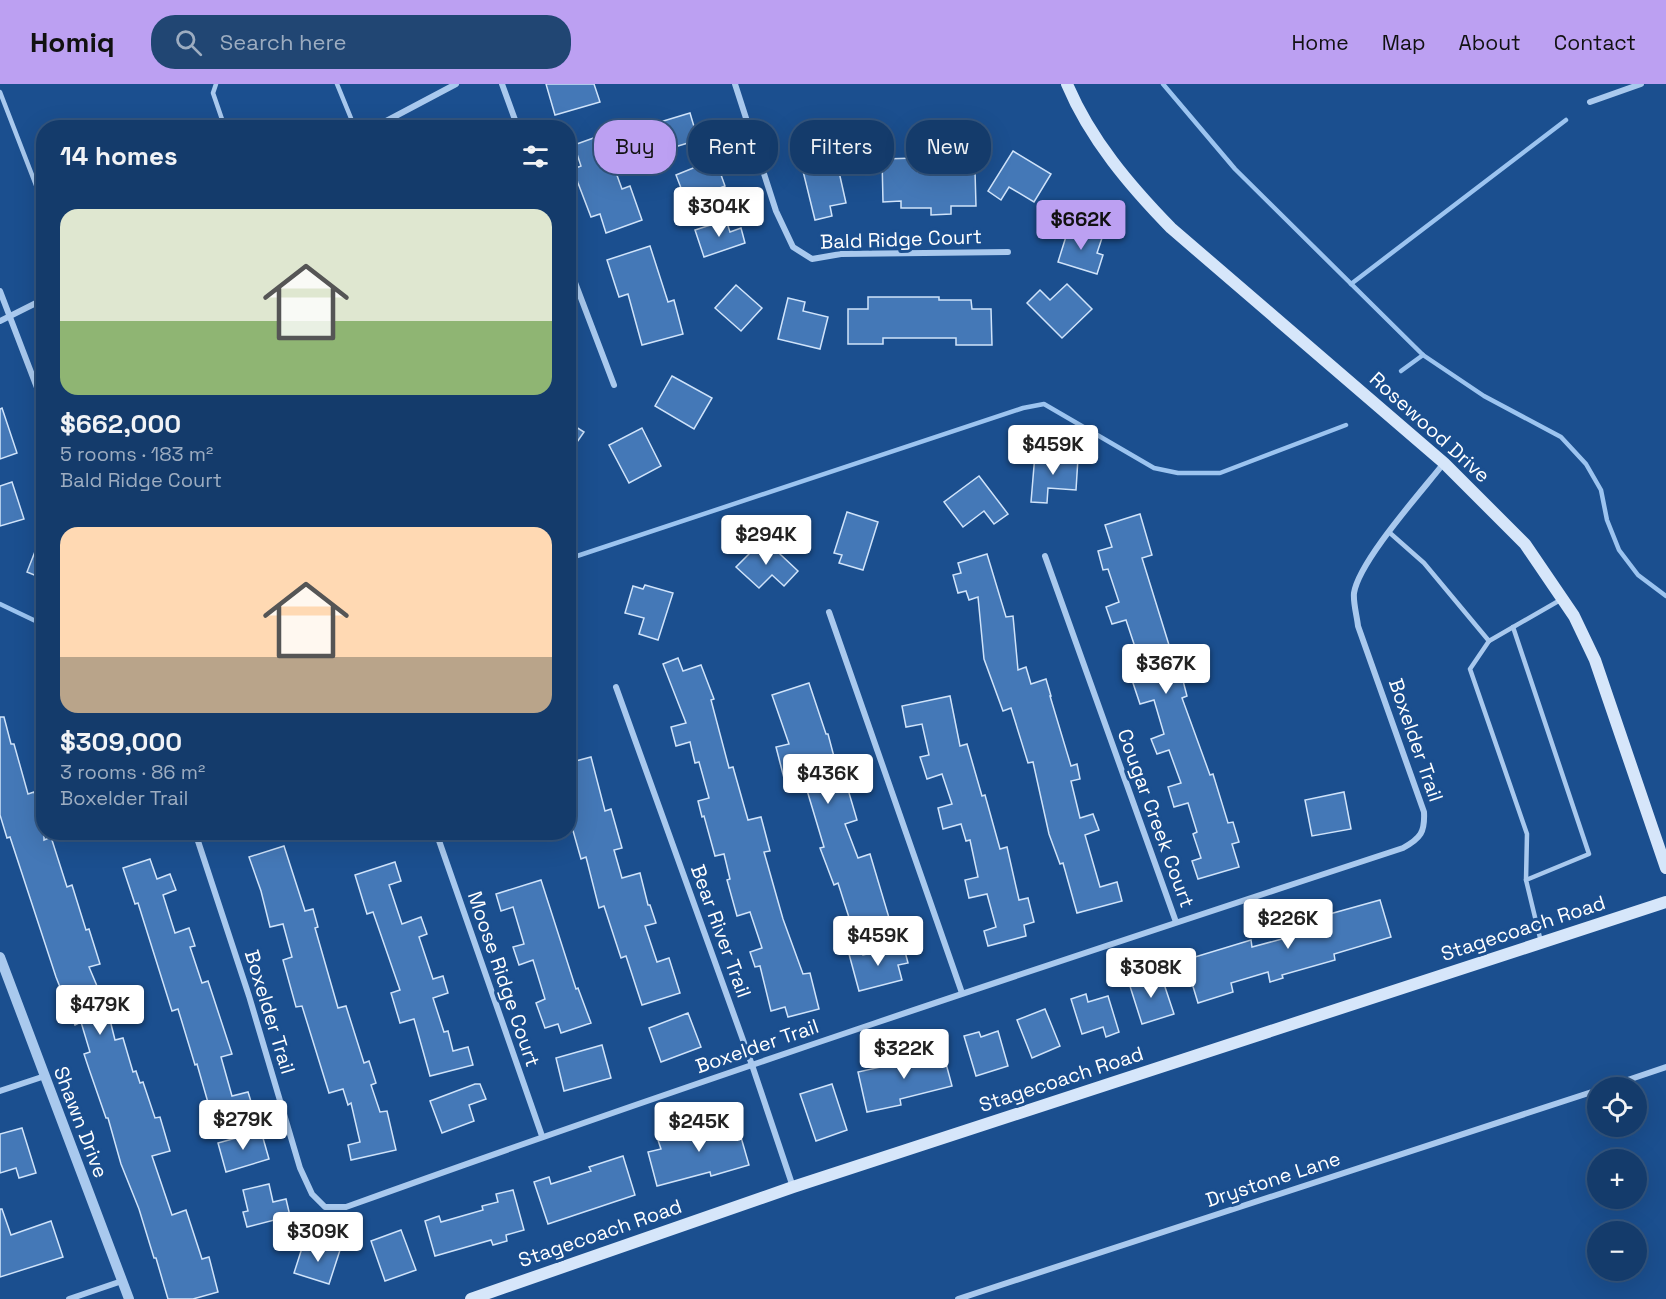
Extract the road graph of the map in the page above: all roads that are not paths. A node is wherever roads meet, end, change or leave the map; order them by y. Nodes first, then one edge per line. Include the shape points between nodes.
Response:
1 (216, 84) edge
2 (338, 84) edge
3 (456, 84) edge
4 (501, 84) edge
5 (735, 84) edge
6 (1067, 84) edge
7 (1641, 84) edge
8 (0, 92) edge
9 (1590, 102) dead end
10 (222, 120) edge
11 (352, 120) edge
12 (388, 120) edge
13 (515, 120) edge
14 (36, 185) edge
15 (1008, 252) dead end
16 (576, 285) edge
17 (0, 291) edge
18 (36, 303) edge
19 (9, 317) junction
20 (0, 321) edge
21 (614, 385) dead end
22 (36, 386) edge
23 (1444, 463) junction
24 (1390, 532) junction
25 (1045, 556) dead end
26 (1563, 599) junction
27 (829, 612) dead end
28 (1513, 627) junction
29 (1489, 641) junction
30 (616, 687) dead end
31 (198, 840) edge
32 (439, 840) edge
33 (1666, 868) edge
34 (1526, 880) junction
35 (1666, 902) edge
36 (1176, 922) junction
37 (1541, 943) junction
38 (0, 957) edge
39 (962, 993) junction
40 (752, 1065) junction
41 (1666, 1067) edge
42 (45, 1076) junction
43 (1636, 1077) edge
44 (0, 1091) edge
45 (1587, 1094) edge
46 (542, 1136) junction
47 (793, 1187) junction
48 (122, 1281) junction
49 (69, 1299) edge
50 (129, 1299) edge
51 (471, 1299) edge
52 (958, 1299) edge

1 - 10 lane via 213,93
2 - 11 lane
3 - 12 street
4 - 13 street
5 - 15 street, Bald Ridge Court via 776,211 793,247 812,259 841,254
6 - 23 main road, Rosewood Drive via 1102,146 1135,190 1172,228
7 - 9 street
8 - 14 lane
16 - 21 street
17 - 19 street
18 - 19 street
19 - 20 street
19 - 22 street
23 - 24 street, Boxelder Trail
23 - 26 main road, Rosewood Drive via 1526,544
24 - 29 lane via 1424,563
24 - 36 street, Boxelder Trail via 1360,574 1354,595 1358,626 1424,812 1424,826 1417,840 1403,848
25 - 36 street, Cougar Creek Court
26 - 28 lane
26 - 33 main road, Rosewood Drive via 1594,660
27 - 39 street
28 - 29 lane
28 - 34 lane via 1589,854
29 - 34 lane via 1470,669 1527,834
30 - 40 street, Bear River Trail
31 - 46 street, Boxelder Trail via 300,1168 312,1194 325,1207 346,1207
32 - 46 street, Moose Ridge Court
34 - 37 lane
35 - 37 main road, Stagecoach Road
36 - 39 street, Boxelder Trail
37 - 47 main road, Stagecoach Road
38 - 42 street, Shawn Drive
39 - 40 street, Boxelder Trail
40 - 46 street, Boxelder Trail
40 - 47 street, Bear River Trail
41 - 43 street
42 - 44 street
42 - 48 street, Shawn Drive
45 - 52 street, Drystone Lane
47 - 51 main road, Stagecoach Road
48 - 49 street
48 - 50 street, Shawn Drive

